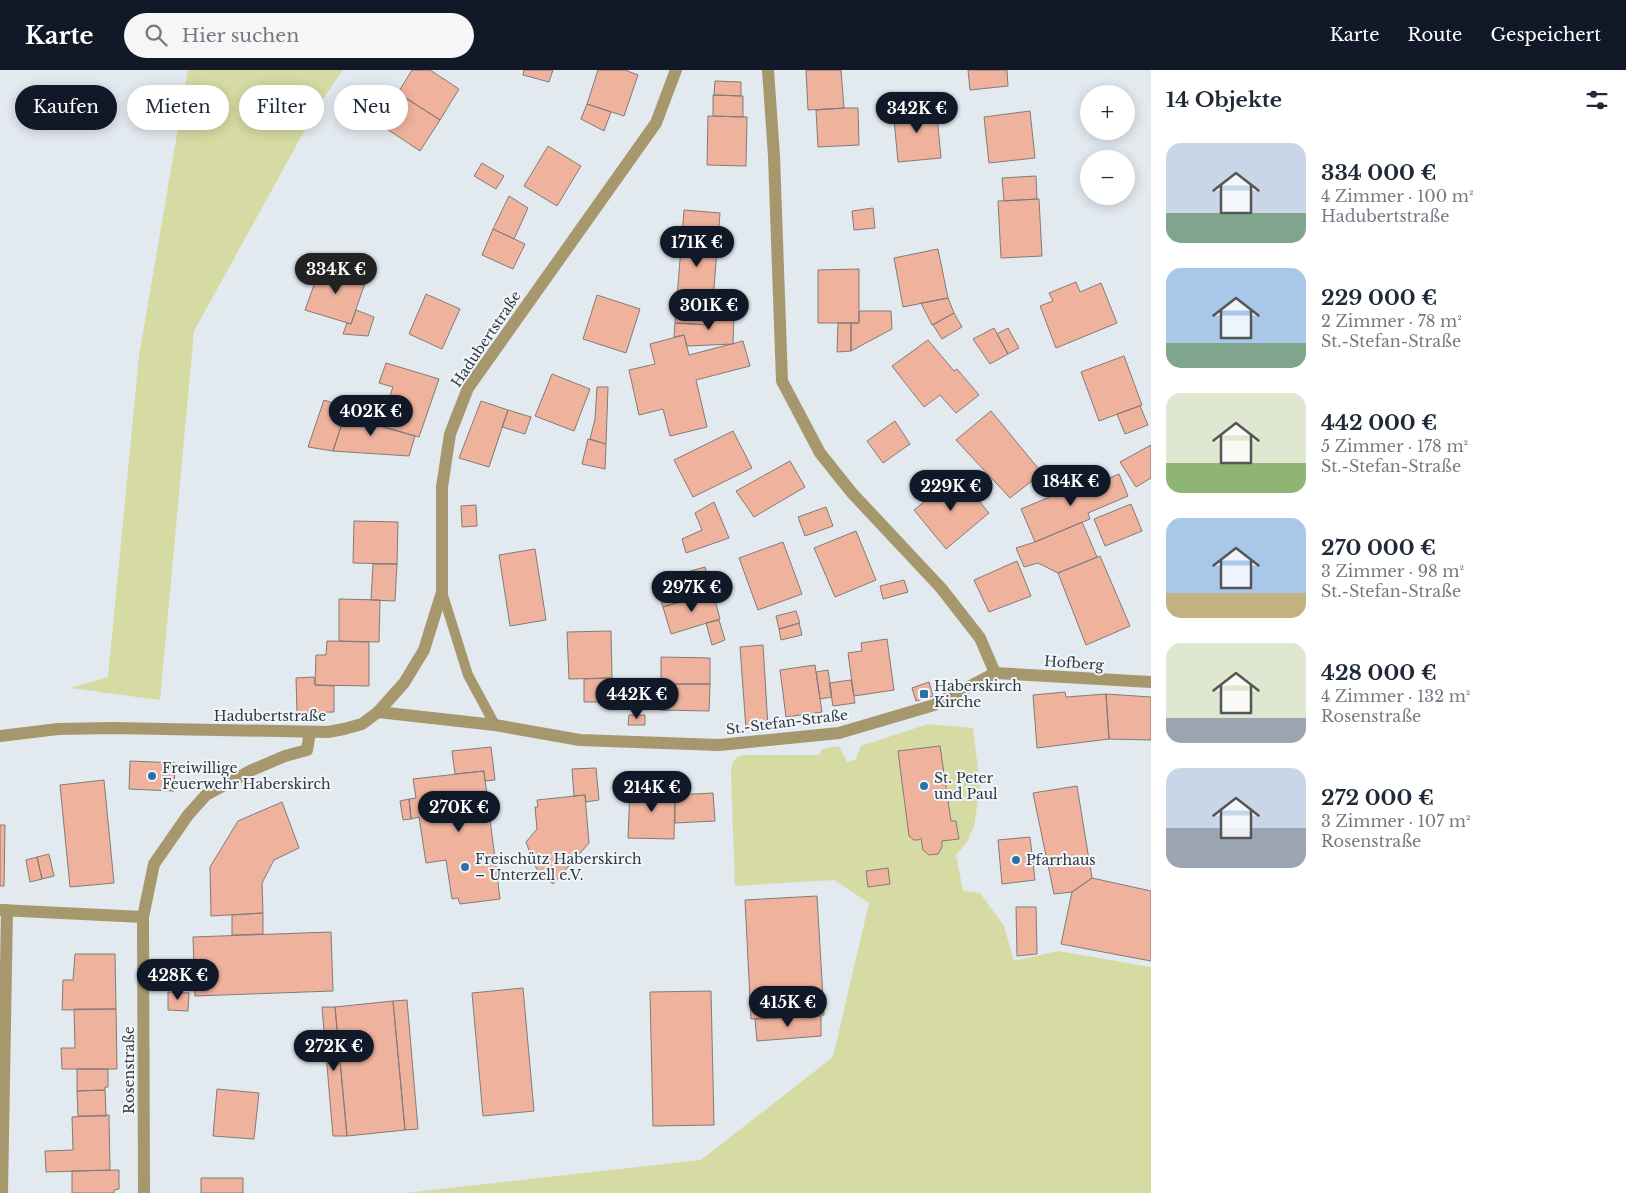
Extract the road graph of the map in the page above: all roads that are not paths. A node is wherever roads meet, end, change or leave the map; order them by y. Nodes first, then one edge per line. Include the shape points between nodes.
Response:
1 (676, 70) edge
2 (768, 70) edge
3 (442, 592) junction
4 (995, 673) junction
5 (1151, 682) edge
6 (378, 712) junction
7 (495, 725) junction
8 (310, 732) junction
9 (0, 736) edge
10 (3, 910) edge
11 (143, 917) junction
12 (2, 1193) edge
13 (144, 1193) edge

1 - 3 street, Hadubertstraße via 656,123 468,388 450,434 442,488
2 - 4 street via 782,381 820,453 852,493 941,588 980,638
3 - 6 street, Hadubertstraße via 424,650 404,683
3 - 7 lane via 468,675
4 - 5 street, Hofberg
4 - 7 street, St.-Stefan-Straße via 934,705 839,734 719,745 580,740
6 - 7 street, St.-Stefan-Straße
6 - 8 street, Hadubertstraße via 362,724 328,732
8 - 9 street, Hadubertstraße via 113,728 58,729
8 - 11 street, Rosenstraße via 307,750 252,770 206,795 154,864
10 - 11 street
10 - 12 street
11 - 13 street, Rosenstraße

